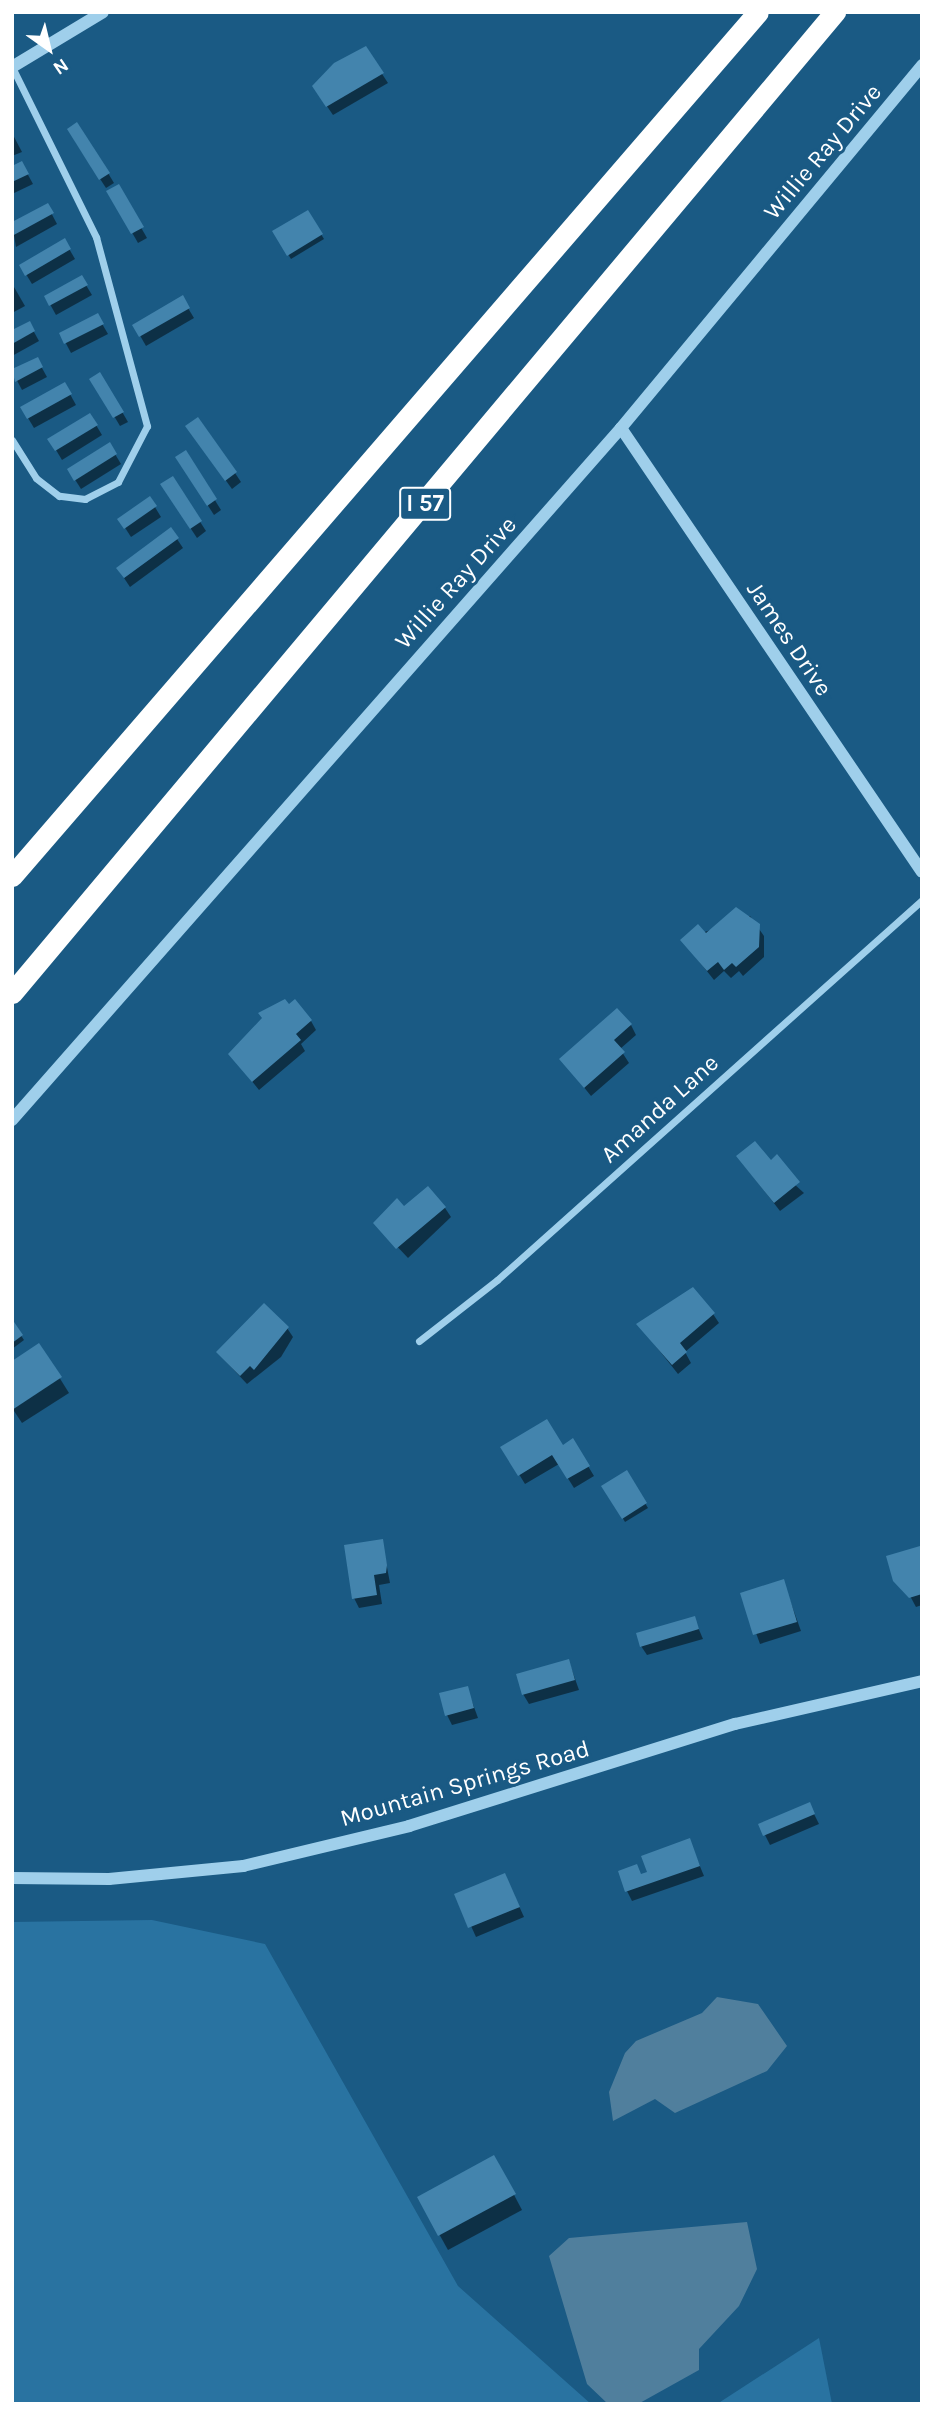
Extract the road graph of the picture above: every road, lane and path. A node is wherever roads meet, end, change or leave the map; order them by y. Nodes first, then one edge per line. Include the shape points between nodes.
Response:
1 (103, 12) edge
2 (758, 12) edge
3 (835, 12) edge
4 (922, 65) edge
5 (12, 67) edge
6 (621, 428) junction
7 (12, 440) edge
8 (922, 872) edge
9 (12, 876) edge
10 (922, 900) edge
11 (12, 993) edge
12 (12, 1120) edge
13 (419, 1341) dead end
14 (922, 1681) edge
15 (12, 1878) edge

1 - 5 street
2 - 9 highway, I 57
3 - 11 highway, I 57
4 - 6 street, Willie Ray Drive
5 - 7 street via 96,237 147,426 118,482 85,499 59,496 36,478
6 - 8 street, James Drive
6 - 12 street, Willie Ray Drive
10 - 13 street, Amanda Lane via 497,1280
14 - 15 street, Mountain Springs Road via 735,1724 408,1826 243,1866 109,1879

